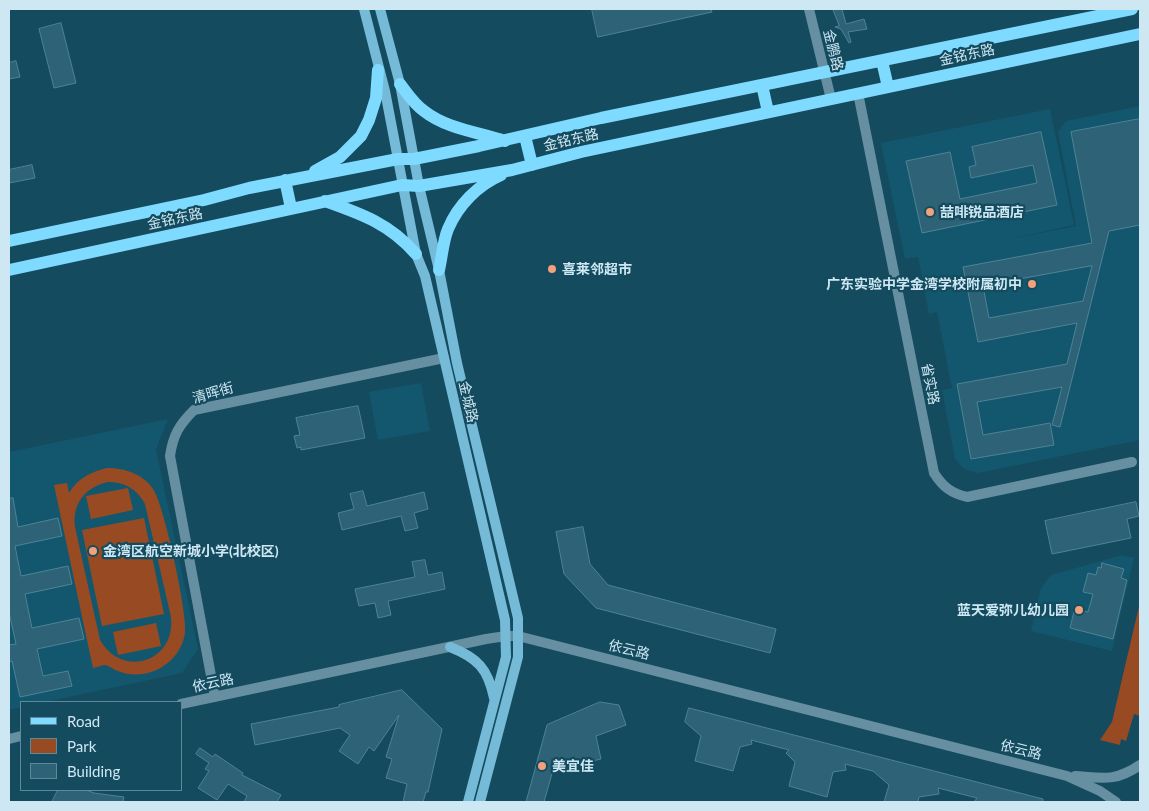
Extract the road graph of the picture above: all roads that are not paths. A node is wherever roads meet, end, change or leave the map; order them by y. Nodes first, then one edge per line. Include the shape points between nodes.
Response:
1 (364, 9) edge
2 (380, 9) edge
3 (808, 9) edge
4 (1132, 9) edge
5 (1140, 34) edge
6 (882, 61) junction
7 (378, 70) junction
8 (824, 73) junction
9 (400, 84) junction
10 (762, 85) junction
11 (888, 87) junction
12 (858, 93) junction
13 (831, 99) junction
14 (768, 112) junction
15 (525, 136) junction
16 (505, 141) junction
17 (398, 159) junction
18 (414, 159) junction
19 (532, 165) junction
20 (512, 170) junction
21 (304, 176) junction
22 (284, 180) junction
23 (402, 185) junction
24 (419, 186) junction
25 (325, 201) junction
26 (290, 208) junction
27 (9, 241) edge
28 (416, 254) junction
29 (9, 270) edge
30 (439, 270) junction
31 (444, 358) junction
32 (1132, 462) dead end
33 (506, 636) junction
34 (518, 636) junction
35 (450, 647) junction
36 (215, 697) junction
37 (494, 699) junction
38 (182, 704) edge
39 (1140, 765) edge
40 (1066, 776) junction
41 (468, 802) edge
42 (480, 802) edge
43 (1116, 802) edge

1 - 7 street, 金城路
2 - 9 street, 金城路
3 - 8 street, 金鹏路
4 - 6 main road, 金铭东路
5 - 11 main road, 金铭东路
6 - 8 main road, 金铭东路
6 - 11 main road
7 - 17 street, 金城路
7 - 21 main road via 376,98 361,136 340,157
8 - 10 main road, 金铭东路
8 - 13 street, 金鹏路
9 - 16 main road via 422,110 436,119
9 - 18 street, 金城路
10 - 14 main road
10 - 15 main road, 金铭东路
11 - 12 main road, 金铭东路
12 - 13 main road, 金铭东路
12 - 32 street, 省实路 via 934,473 942,486 967,497
13 - 14 main road, 金铭东路
14 - 19 main road, 金铭东路
15 - 16 main road, 金铭东路
15 - 19 main road
16 - 18 main road, 金铭东路
17 - 18 main road, 金铭东路
17 - 21 main road, 金铭东路
17 - 23 street, 金城路
18 - 24 street, 金城路
19 - 20 main road, 金铭东路
20 - 24 main road, 金铭东路
20 - 30 main road via 481,187 456,214 448,230
21 - 22 main road, 金铭东路
22 - 26 main road
22 - 27 main road, 金铭东路
23 - 24 main road, 金铭东路
23 - 25 main road, 金铭东路
23 - 28 street, 金城路
24 - 30 street, 金城路
25 - 26 main road, 金铭东路
25 - 28 main road via 382,224
26 - 29 main road, 金铭东路
28 - 31 street, 金城路 via 425,276
30 - 34 street, 金城路 via 457,363 518,618
31 - 33 street, 金城路 via 503,610
31 - 36 street, 清晖街 via 194,410 182,422 172,439 170,456
33 - 34 street, 依云路
33 - 35 street, 依云路
33 - 37 street, 金城路 via 506,657
34 - 40 street, 依云路
34 - 42 street, 金城路 via 518,657
35 - 36 street, 依云路
35 - 37 street via 479,663 491,683
36 - 38 street, 依云路
37 - 41 street, 金城路
39 - 40 street via 1126,774 1108,778
40 - 43 street

